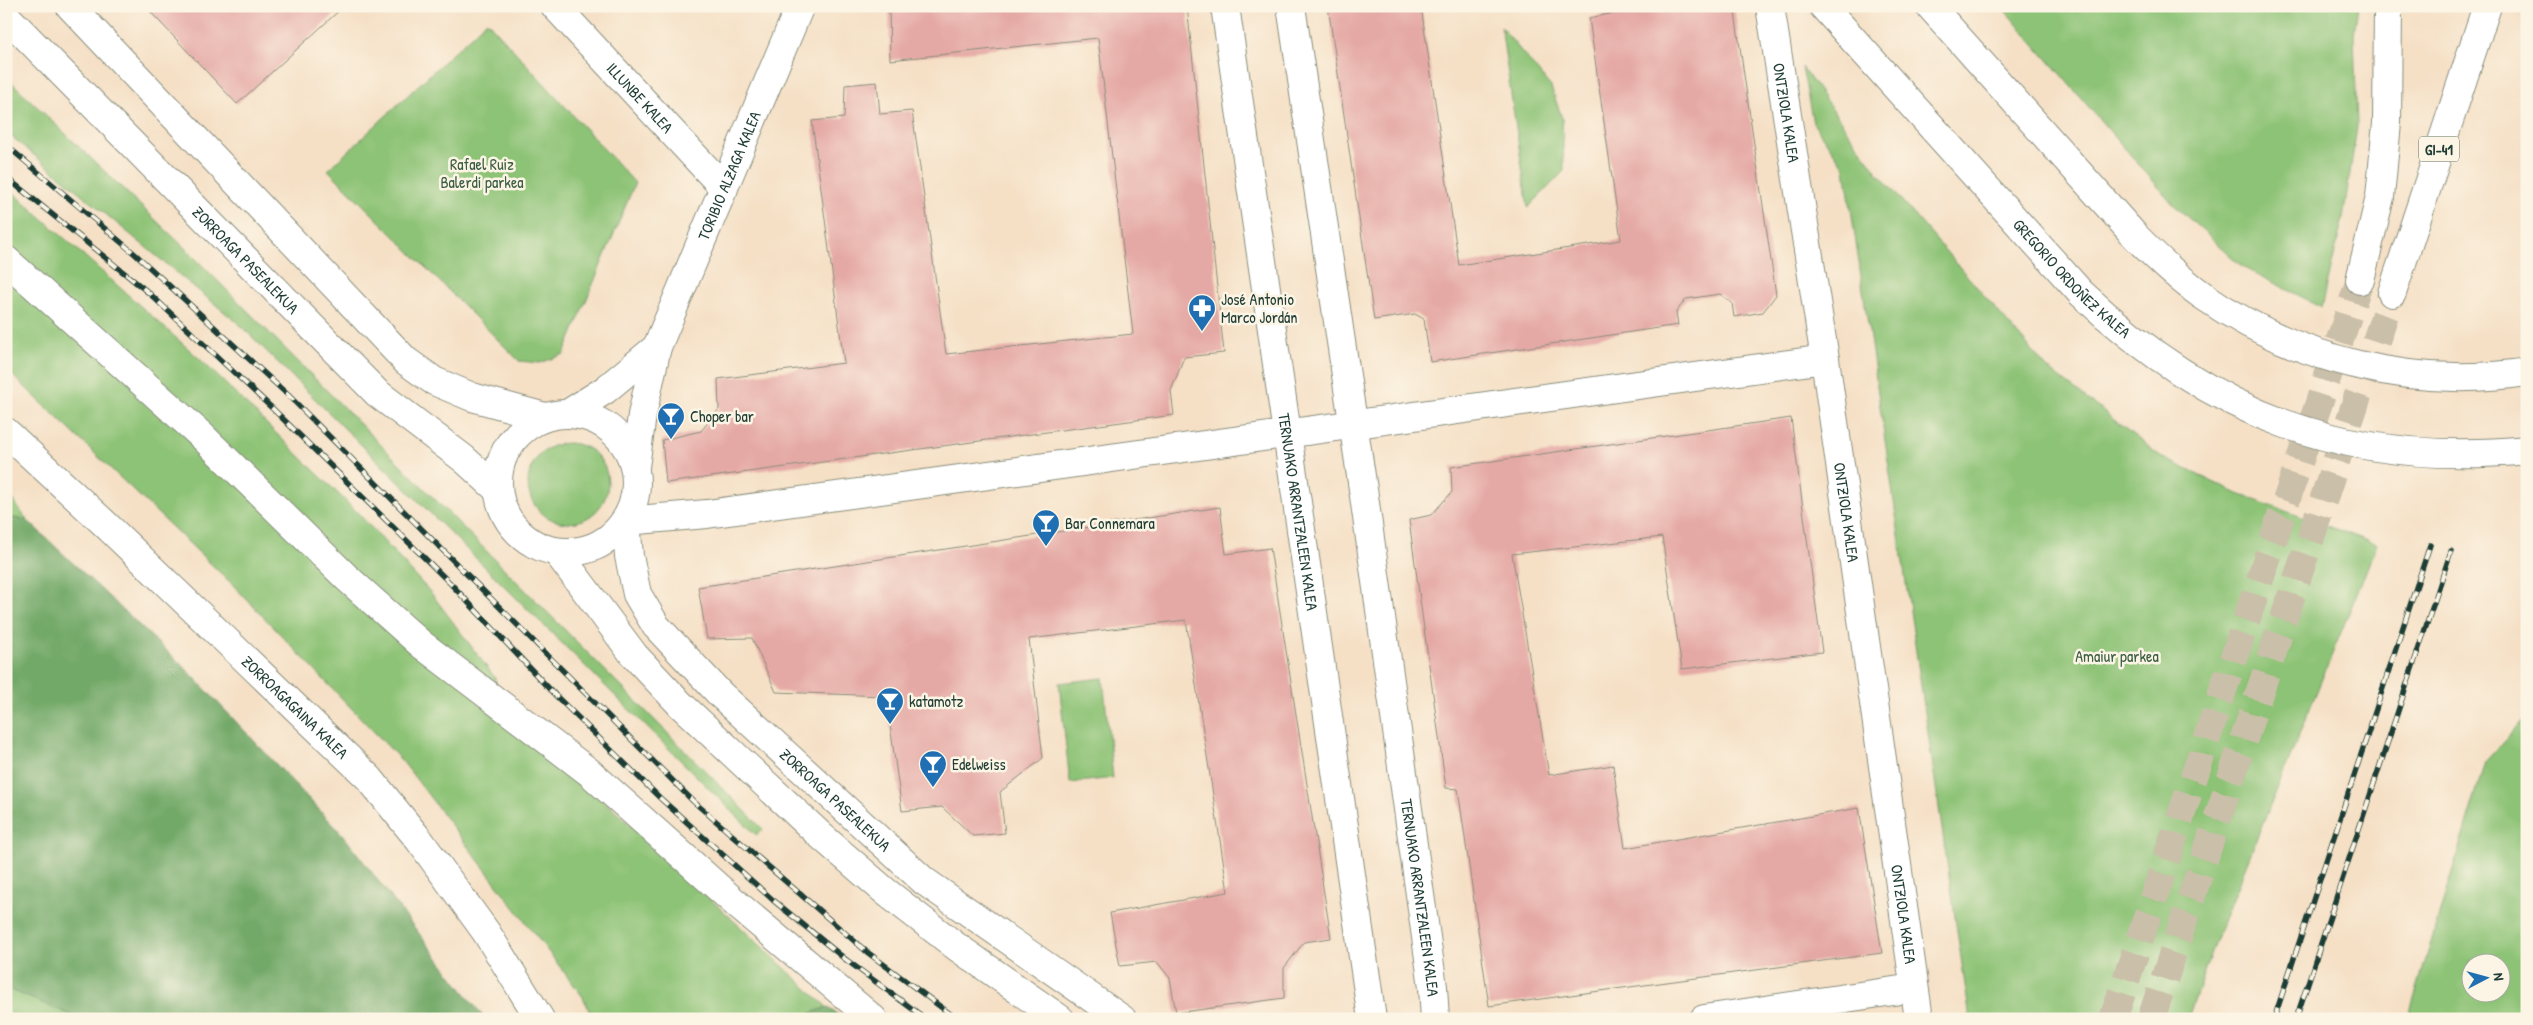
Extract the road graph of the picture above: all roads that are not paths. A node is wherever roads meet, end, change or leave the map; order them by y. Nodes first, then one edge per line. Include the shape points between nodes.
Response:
1 (70, 6) edge
2 (555, 6) edge
3 (800, 6) edge
4 (1225, 6) edge
5 (1291, 6) edge
6 (1770, 6) edge
7 (1823, 6) edge
8 (1930, 6) edge
9 (2388, 6) edge
10 (2486, 6) edge
11 (6, 16) edge
12 (724, 188) junction
13 (6, 260) edge
14 (2360, 280) tunnel mouth
15 (2392, 293) tunnel mouth
16 (657, 347) junction
17 (1825, 359) junction
18 (2527, 372) edge
19 (557, 415) junction
20 (1352, 424) junction
21 (6, 432) edge
22 (1288, 433) junction
23 (2527, 450) edge
24 (635, 467) junction
25 (498, 490) junction
26 (626, 521) junction
27 (557, 552) junction
28 (1914, 988) junction
29 (540, 1019) edge
30 (873, 1019) edge
31 (1060, 1019) edge
32 (1122, 1019) edge
33 (1372, 1019) edge
34 (1435, 1019) edge
35 (1704, 1019) edge
36 (1919, 1019) edge

1 - 19 street via 406,361 434,381 472,397
2 - 12 street, ILLUNBE KALEA
3 - 12 street, TORIBIO ALZAGA KALEA
4 - 22 street, TERNUAKO ARRANTZALEEN KALEA
5 - 20 street, TERNUAKO ARRANTZALEEN KALEA
6 - 17 street, ONTZIOLA KALEA
7 - 23 street, GREGORIO ORDOÑEZ KALEA via 2081,293 2118,328 2201,386 2294,428 2341,441 2437,454
8 - 18 street via 2136,238 2201,294 2244,321 2315,353 2396,373 2479,377
9 - 14 street via 2387,124 2380,197
10 - 15 street, GI-41
11 - 25 street, ZORROAGA PASEALEKUA via 377,393 464,459
12 - 16 street, TORIBIO ALZAGA KALEA
13 - 30 street via 202,436 347,578 421,644 589,772 740,908
16 - 19 street, TORIBIO ALZAGA KALEA via 605,390
16 - 24 street, TORIBIO ALZAGA KALEA
17 - 20 street
17 - 28 street, ONTZIOLA KALEA
19 - 24 street via 591,417 611,429 626,446
19 - 25 street via 524,428 509,445 499,466
20 - 22 street
20 - 34 street, TERNUAKO ARRANTZALEEN KALEA via 1424,918
21 - 29 street, ZORROAGAGAINA KALEA via 369,778 486,932
22 - 26 street via 707,514
22 - 33 street, TERNUAKO ARRANTZALEEN KALEA
24 - 26 street via 637,486 634,504
25 - 27 street via 504,512 516,531 535,545
26 - 27 street via 614,536 596,547 577,553
26 - 32 street, ZORROAGA PASEALEKUA via 637,594 656,626 721,694 924,882
27 - 31 street via 647,670 812,828 914,914
28 - 35 street
28 - 36 street, ONTZIOLA KALEA

